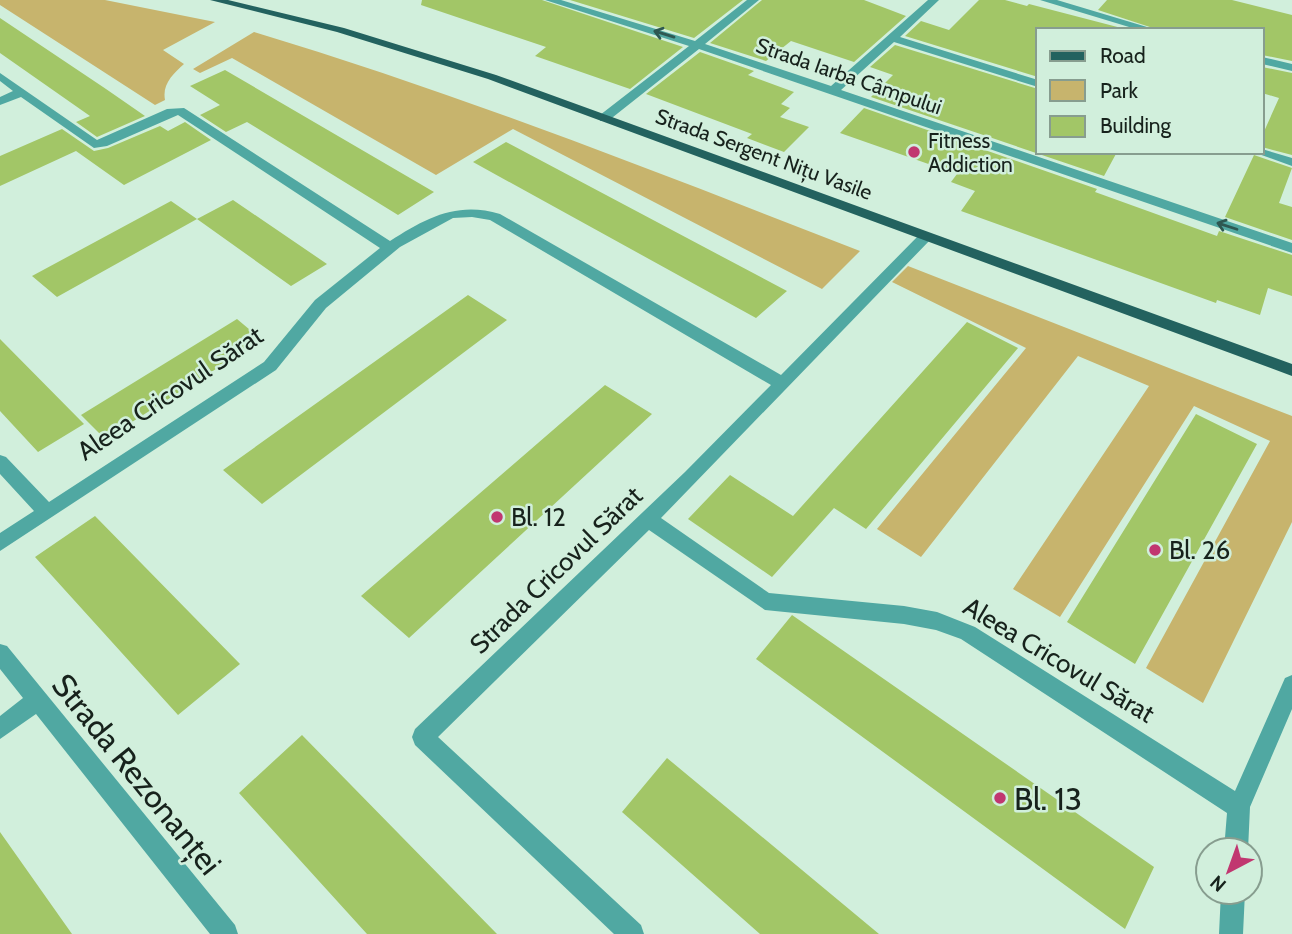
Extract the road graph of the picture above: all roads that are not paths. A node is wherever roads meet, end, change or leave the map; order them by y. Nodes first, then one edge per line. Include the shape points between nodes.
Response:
1 (215, 0) edge
2 (551, 0) edge
3 (754, 0) edge
4 (934, 0) edge
5 (1045, 0) edge
6 (1146, 28) edge
7 (892, 38) junction
8 (695, 44) junction
9 (1264, 61) edge
10 (1292, 68) edge
11 (0, 76) edge
12 (1036, 83) edge
13 (833, 91) junction
14 (22, 92) junction
15 (0, 101) edge
16 (604, 118) junction
17 (1264, 154) edge
18 (1292, 162) edge
19 (926, 236) junction
20 (390, 248) junction
21 (1292, 248) edge
22 (1292, 370) edge
23 (783, 384) junction
24 (0, 462) edge
25 (47, 512) junction
26 (648, 519) junction
27 (0, 543) edge
28 (0, 653) edge
29 (1292, 685) edge
30 (38, 700) junction
31 (0, 729) edge
32 (1239, 807) junction
33 (1237, 836) edge
34 (1232, 906) edge
35 (226, 934) edge
36 (632, 934) edge
37 (1231, 934) edge

1 - 16 main road, Strada Sergent Nițu Vasile via 397,46
8 -> 2 street, Strada Iarba Câmpului
3 - 8 street
4 - 7 street
5 - 6 street
7 - 12 street
7 - 13 street
8 - 13 street, Strada Iarba Câmpului
8 - 16 street
9 - 10 street
11 - 14 street
21 -> 13 street, Strada Iarba Câmpului
14 - 15 street
14 - 20 street via 94,144 180,111
16 - 19 main road, Strada Sergent Nițu Vasile
17 - 18 street
19 - 22 main road, Strada Sergent Nițu Vasile
19 - 23 street, Strada Cricovul Sărat
20 - 23 street, Aleea Cricovul Sărat via 449,215 495,216
20 - 25 street, Aleea Cricovul Sărat via 311,313 290,346 270,366
23 - 26 street, Strada Cricovul Sărat
24 - 25 street
25 - 27 street, Aleea Cricovul Sărat
26 - 32 street, Aleea Cricovul Sărat via 765,601 904,615 937,621 968,634
26 - 36 street, Strada Cricovul Sărat via 423,737
28 - 30 street, Strada Rezonanței
29 - 32 street
30 - 31 street
30 - 35 street, Strada Rezonanței
32 - 33 street
34 - 37 street

